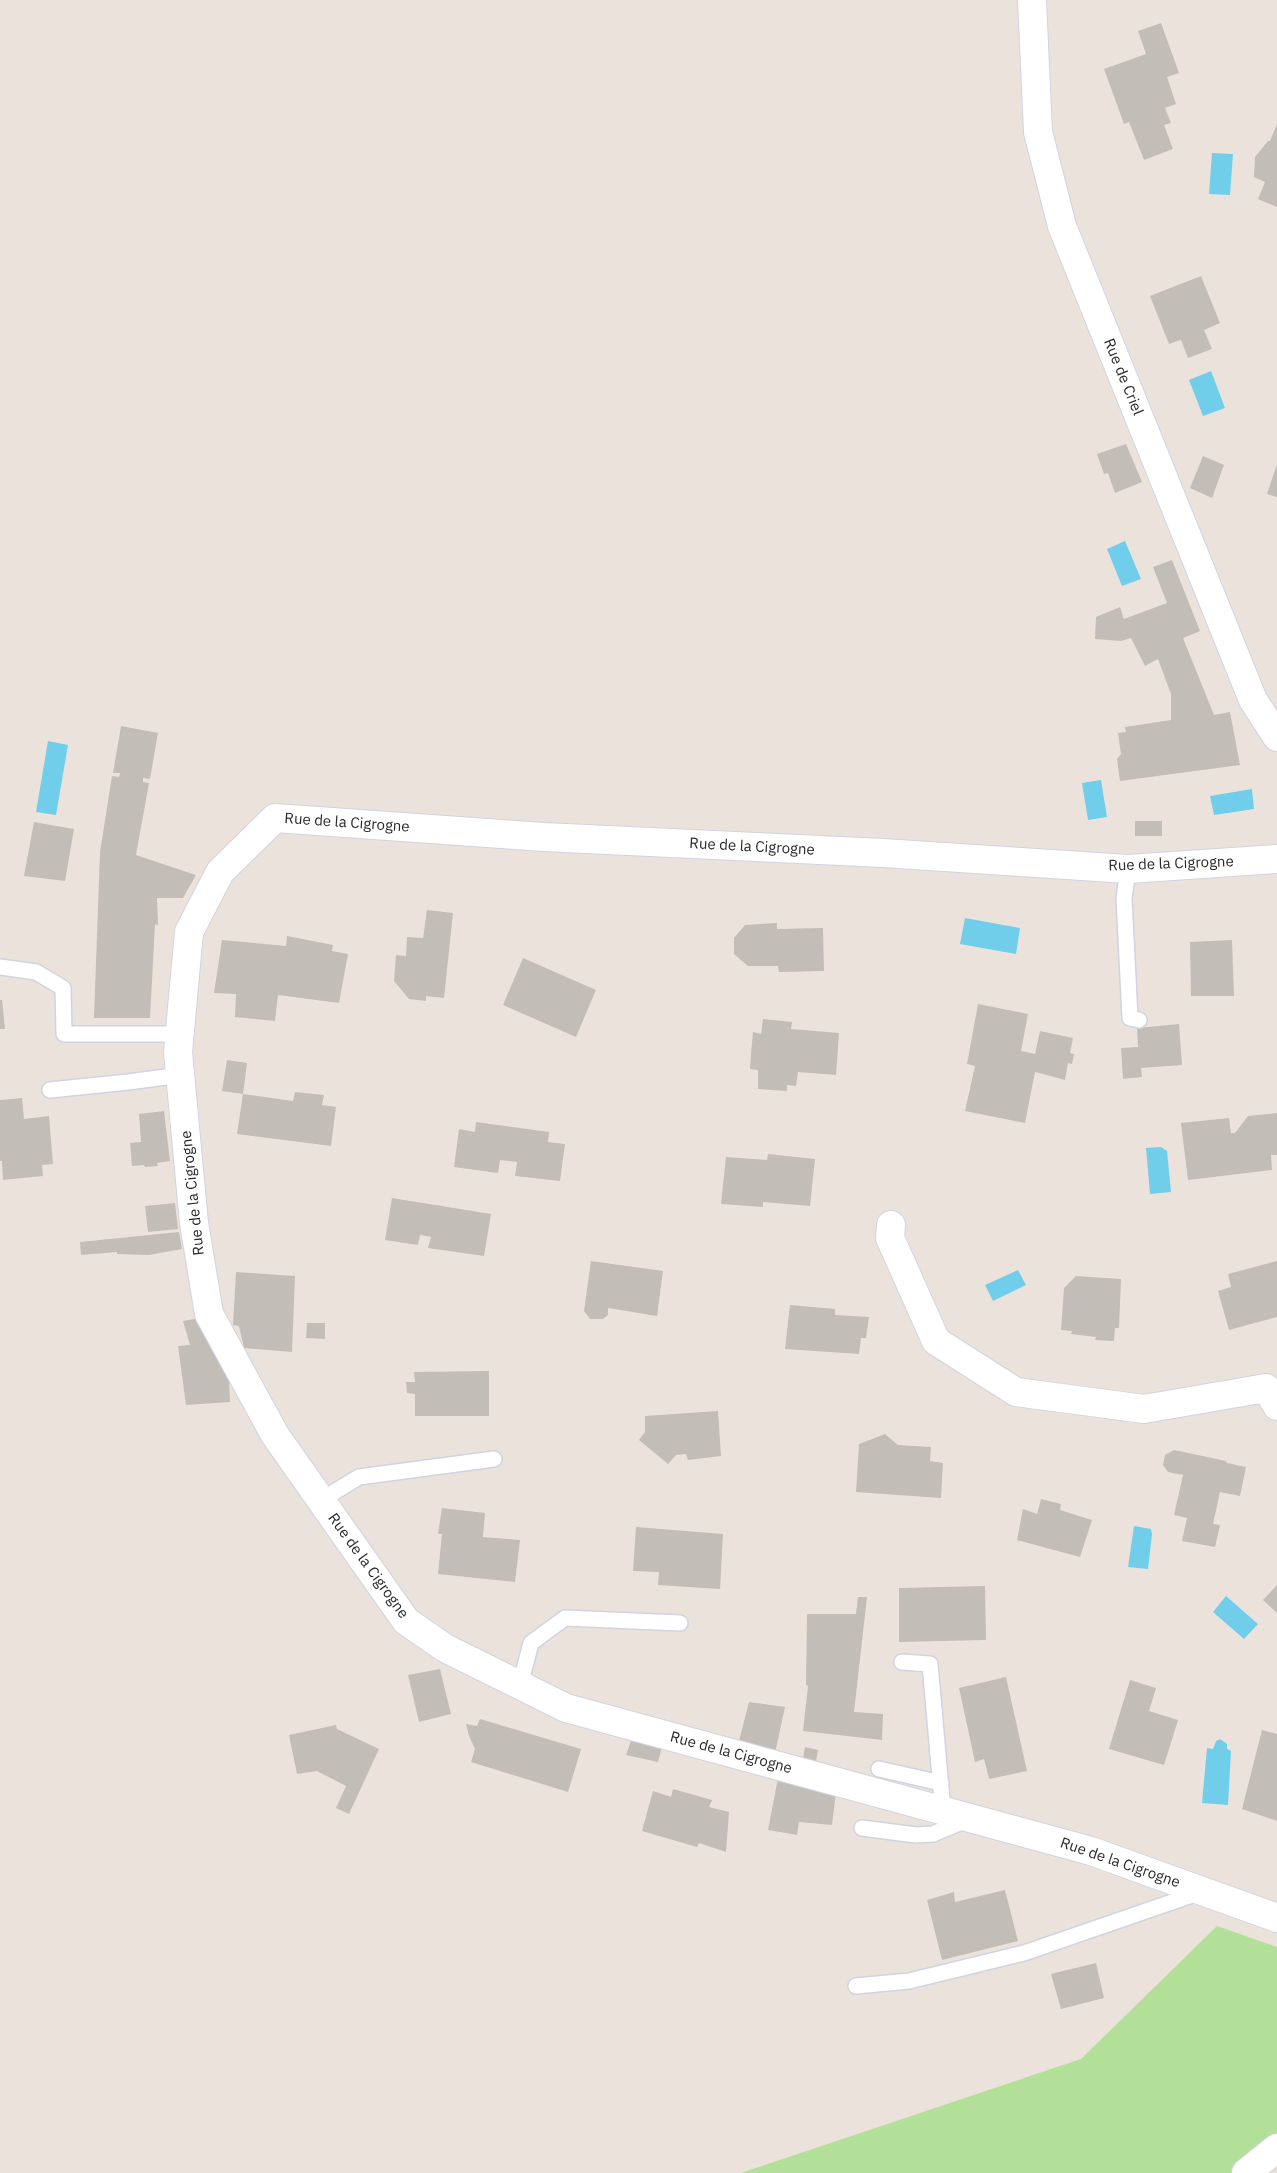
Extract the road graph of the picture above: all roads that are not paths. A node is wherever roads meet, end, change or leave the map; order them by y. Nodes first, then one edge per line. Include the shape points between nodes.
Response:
1 (1032, 0) edge
2 (1277, 737) edge
3 (1277, 859) edge
4 (1128, 869) junction
5 (0, 967) edge
6 (1138, 1020) dead end
7 (180, 1034) junction
8 (181, 1075) junction
9 (50, 1090) dead end
10 (891, 1225) dead end
11 (1277, 1406) edge
12 (494, 1458) dead end
13 (321, 1500) junction
14 (680, 1622) dead end
15 (902, 1662) dead end
16 (520, 1685) junction
17 (879, 1769) dead end
18 (940, 1783) junction
19 (943, 1811) junction
20 (970, 1818) junction
21 (862, 1828) dead end
22 (1203, 1892) junction
23 (1277, 1918) edge
24 (856, 1986) dead end
25 (1277, 2148) edge
26 (1246, 2173) edge

1 - 2 street, Rue de Criel via 1038,132 1062,226 1252,700
3 - 4 street, Rue de la Cigrogne
4 - 6 lane via 1124,898 1130,1018
4 - 7 street, Rue de la Cigrogne via 883,853 544,837 275,818 220,872 189,932
5 - 7 lane via 36,972 63,988 64,1034
7 - 8 street, Rue de la Cigrogne
8 - 9 lane
8 - 13 street, Rue de la Cigrogne via 194,1223 209,1314 275,1435
10 - 11 street via 890,1238 936,1341 1016,1392 1144,1409 1266,1388
12 - 13 lane via 359,1477
13 - 16 street, Rue de la Cigrogne via 406,1621 445,1648
14 - 16 lane via 565,1618 531,1643
15 - 18 lane via 930,1664
16 - 19 street, Rue de la Cigrogne via 566,1708
17 - 18 lane
18 - 19 lane
19 - 20 street, Rue de la Cigrogne
20 - 21 lane via 933,1834
20 - 22 street, Rue de la Cigrogne via 1091,1851
22 - 23 street, Rue de la Cigrogne
22 - 24 lane via 1024,1953 909,1981
25 - 26 street

